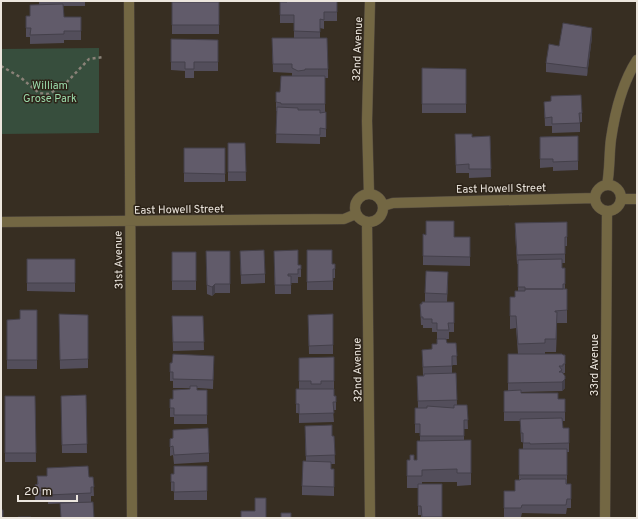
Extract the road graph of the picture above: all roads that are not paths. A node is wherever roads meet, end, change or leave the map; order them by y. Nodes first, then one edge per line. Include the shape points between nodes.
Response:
1 (129, 1) edge
2 (370, 1) edge
3 (637, 60) edge
4 (607, 185) junction
5 (369, 194) junction
6 (595, 198) junction
7 (621, 199) junction
8 (637, 199) edge
9 (383, 206) junction
10 (607, 211) junction
11 (356, 214) junction
12 (130, 221) junction
13 (1, 222) edge
14 (367, 222) junction
15 (132, 518) edge
16 (370, 518) edge
17 (605, 518) edge

1 - 12 street, 31st Avenue
2 - 5 street, 32nd Avenue via 367,121
3 - 4 street via 628,74 618,104 611,139
4 - 6 street via 596,192
4 - 7 street via 618,190
5 - 9 street via 378,197
5 - 11 street via 357,200
6 - 9 street, East Howell Street via 393,203
6 - 10 street via 600,209
7 - 8 street
7 - 10 street via 616,208
9 - 14 street via 381,217 373,222
10 - 17 street, 33rd Avenue
11 - 12 street, East Howell Street via 344,219
11 - 14 street via 359,219
12 - 13 street, East Howell Street
12 - 15 street, 31st Avenue
14 - 16 street, 32nd Avenue

